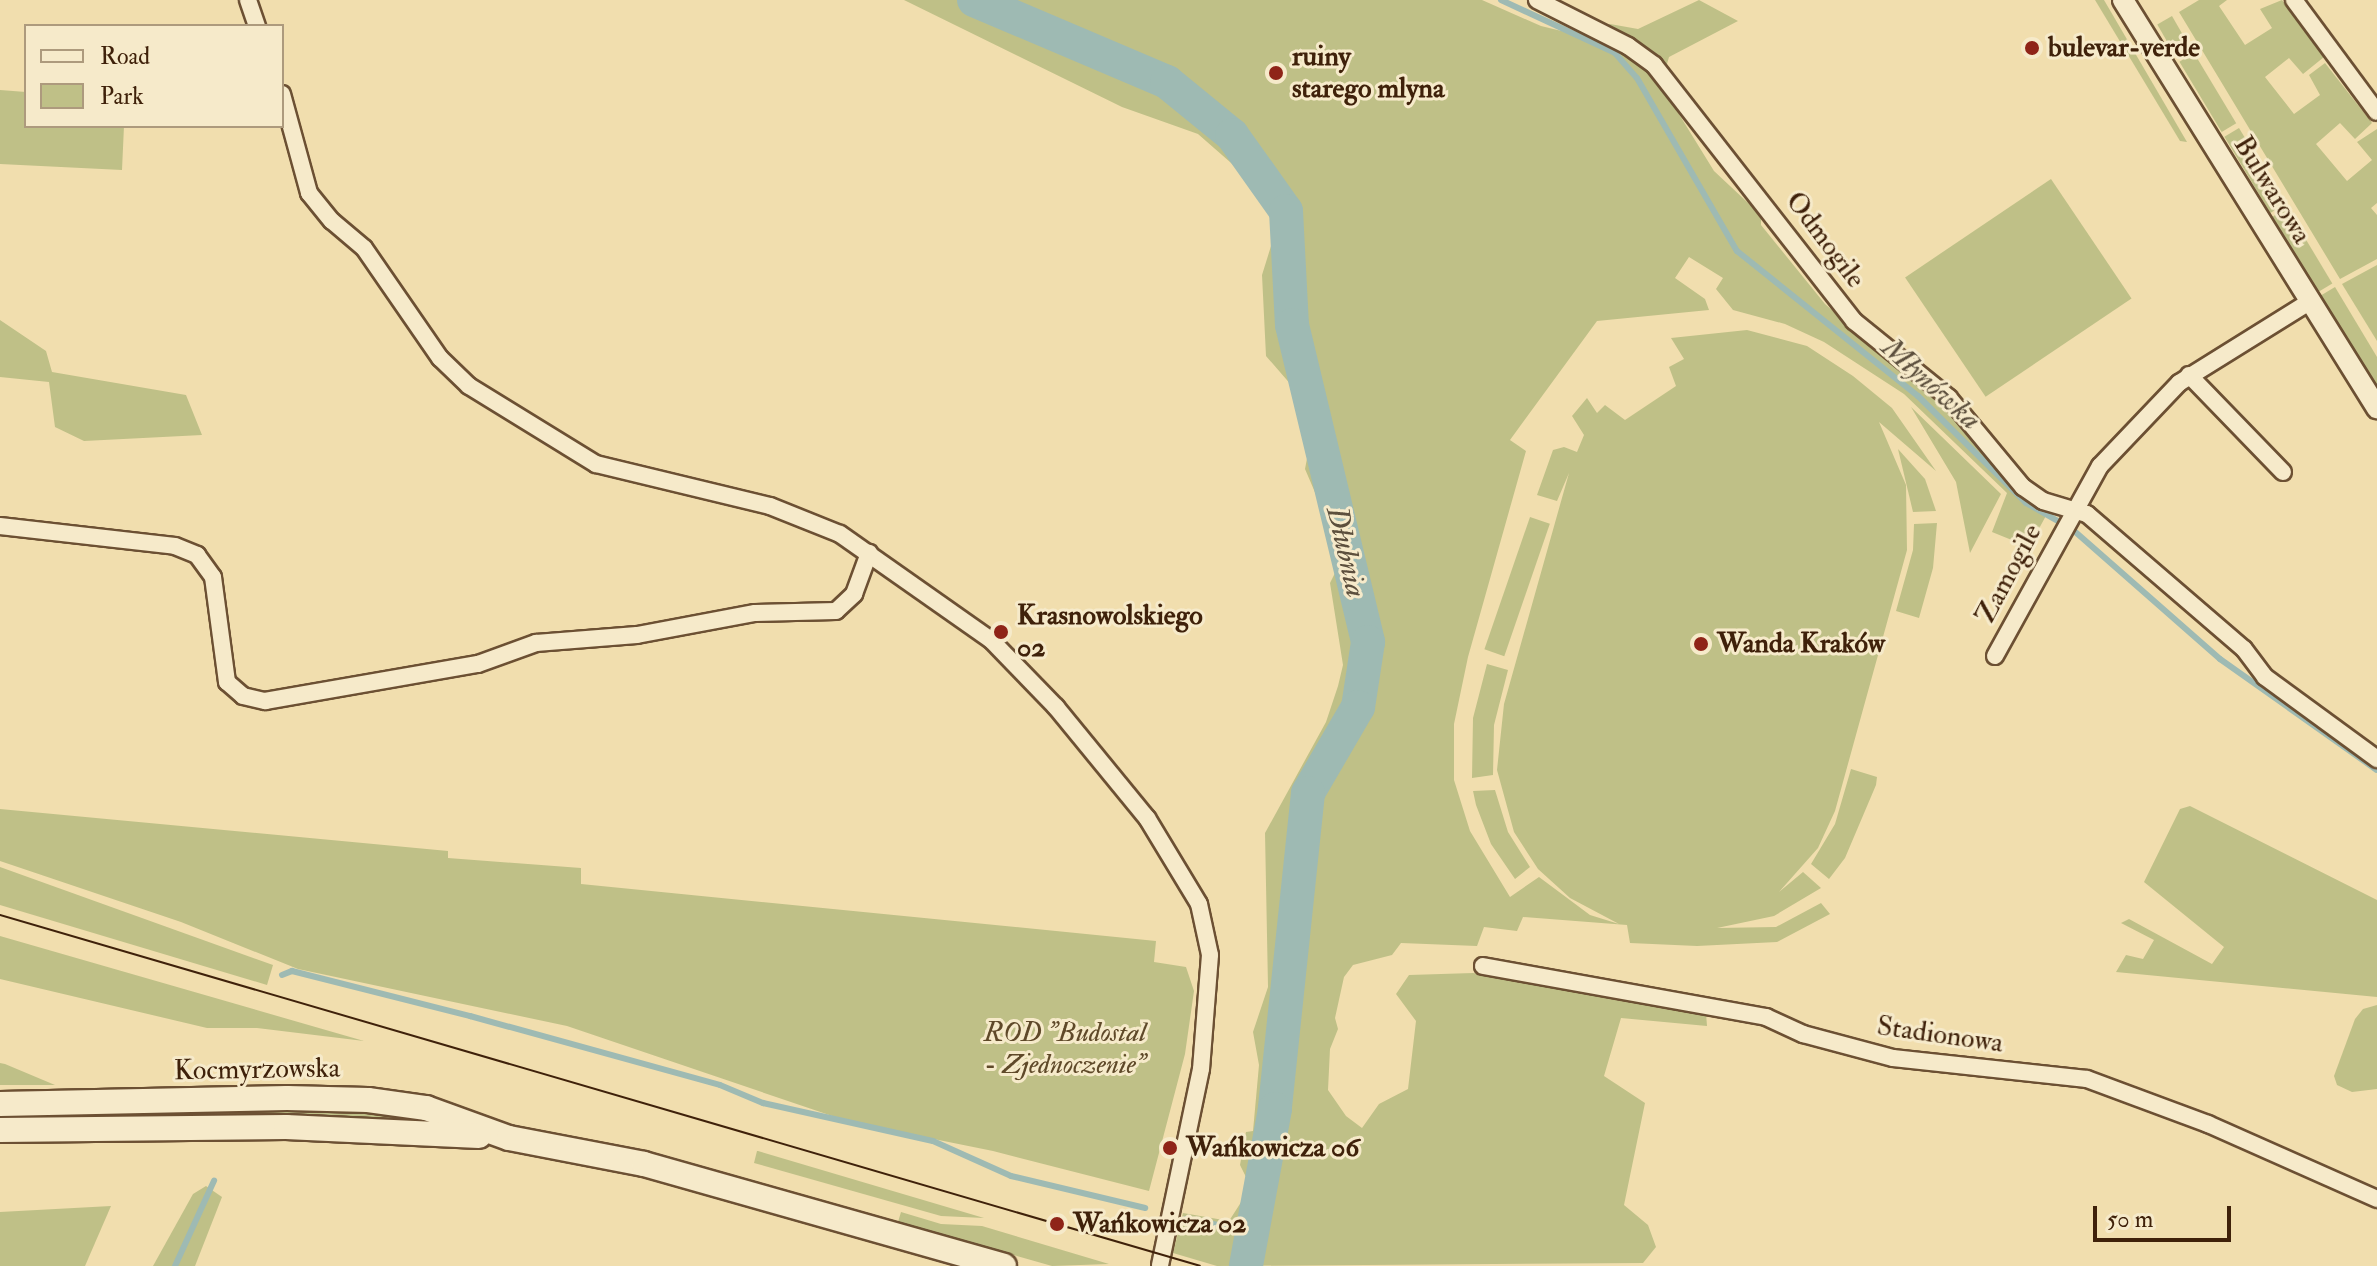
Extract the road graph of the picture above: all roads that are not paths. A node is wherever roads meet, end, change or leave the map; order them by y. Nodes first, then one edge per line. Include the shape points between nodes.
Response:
1 (248, 0) edge
2 (1537, 0) edge
3 (2123, 0) edge
4 (2294, 0) edge
5 (256, 24) edge
6 (284, 101) edge
7 (2377, 112) edge
8 (2309, 302) junction
9 (2189, 375) junction
10 (2377, 408) edge
11 (2283, 472) dead end
12 (2071, 512) junction
13 (0, 526) edge
14 (869, 553) junction
15 (1995, 656) dead end
16 (2377, 759) edge
17 (1483, 966) dead end
18 (0, 1104) edge
19 (0, 1130) edge
20 (509, 1138) junction
21 (2377, 1199) edge
22 (1004, 1266) edge
23 (1160, 1266) edge

1 - 5 street
2 - 12 street, Odmogile via 1654,65 1854,321 1949,398 2033,496
3 - 8 street, Bulwarowa
4 - 7 street
6 - 14 street via 309,193 364,248 440,358 469,386 596,464 808,518
8 - 9 street
8 - 10 street, Bulwarowa
9 - 11 street
9 - 12 street via 2096,471
12 - 15 street, Zamogile
12 - 16 street, Odmogile via 2244,649 2265,677
13 - 14 street via 175,546 197,555 213,577 227,682 243,696 265,701 478,664 536,643 637,635 755,613 836,611 854,594
14 - 23 street via 992,641 1046,697 1147,818 1199,904 1208,933 1208,1015
17 - 21 street, Stadionowa via 1766,1017 1803,1034 1893,1058 2087,1079 2208,1124
18 - 20 main road, Kocmyrzowska via 368,1100 426,1108
19 - 20 main road, Kocmyrzowska via 300,1127
20 - 22 main road, Kocmyrzowska via 644,1164

